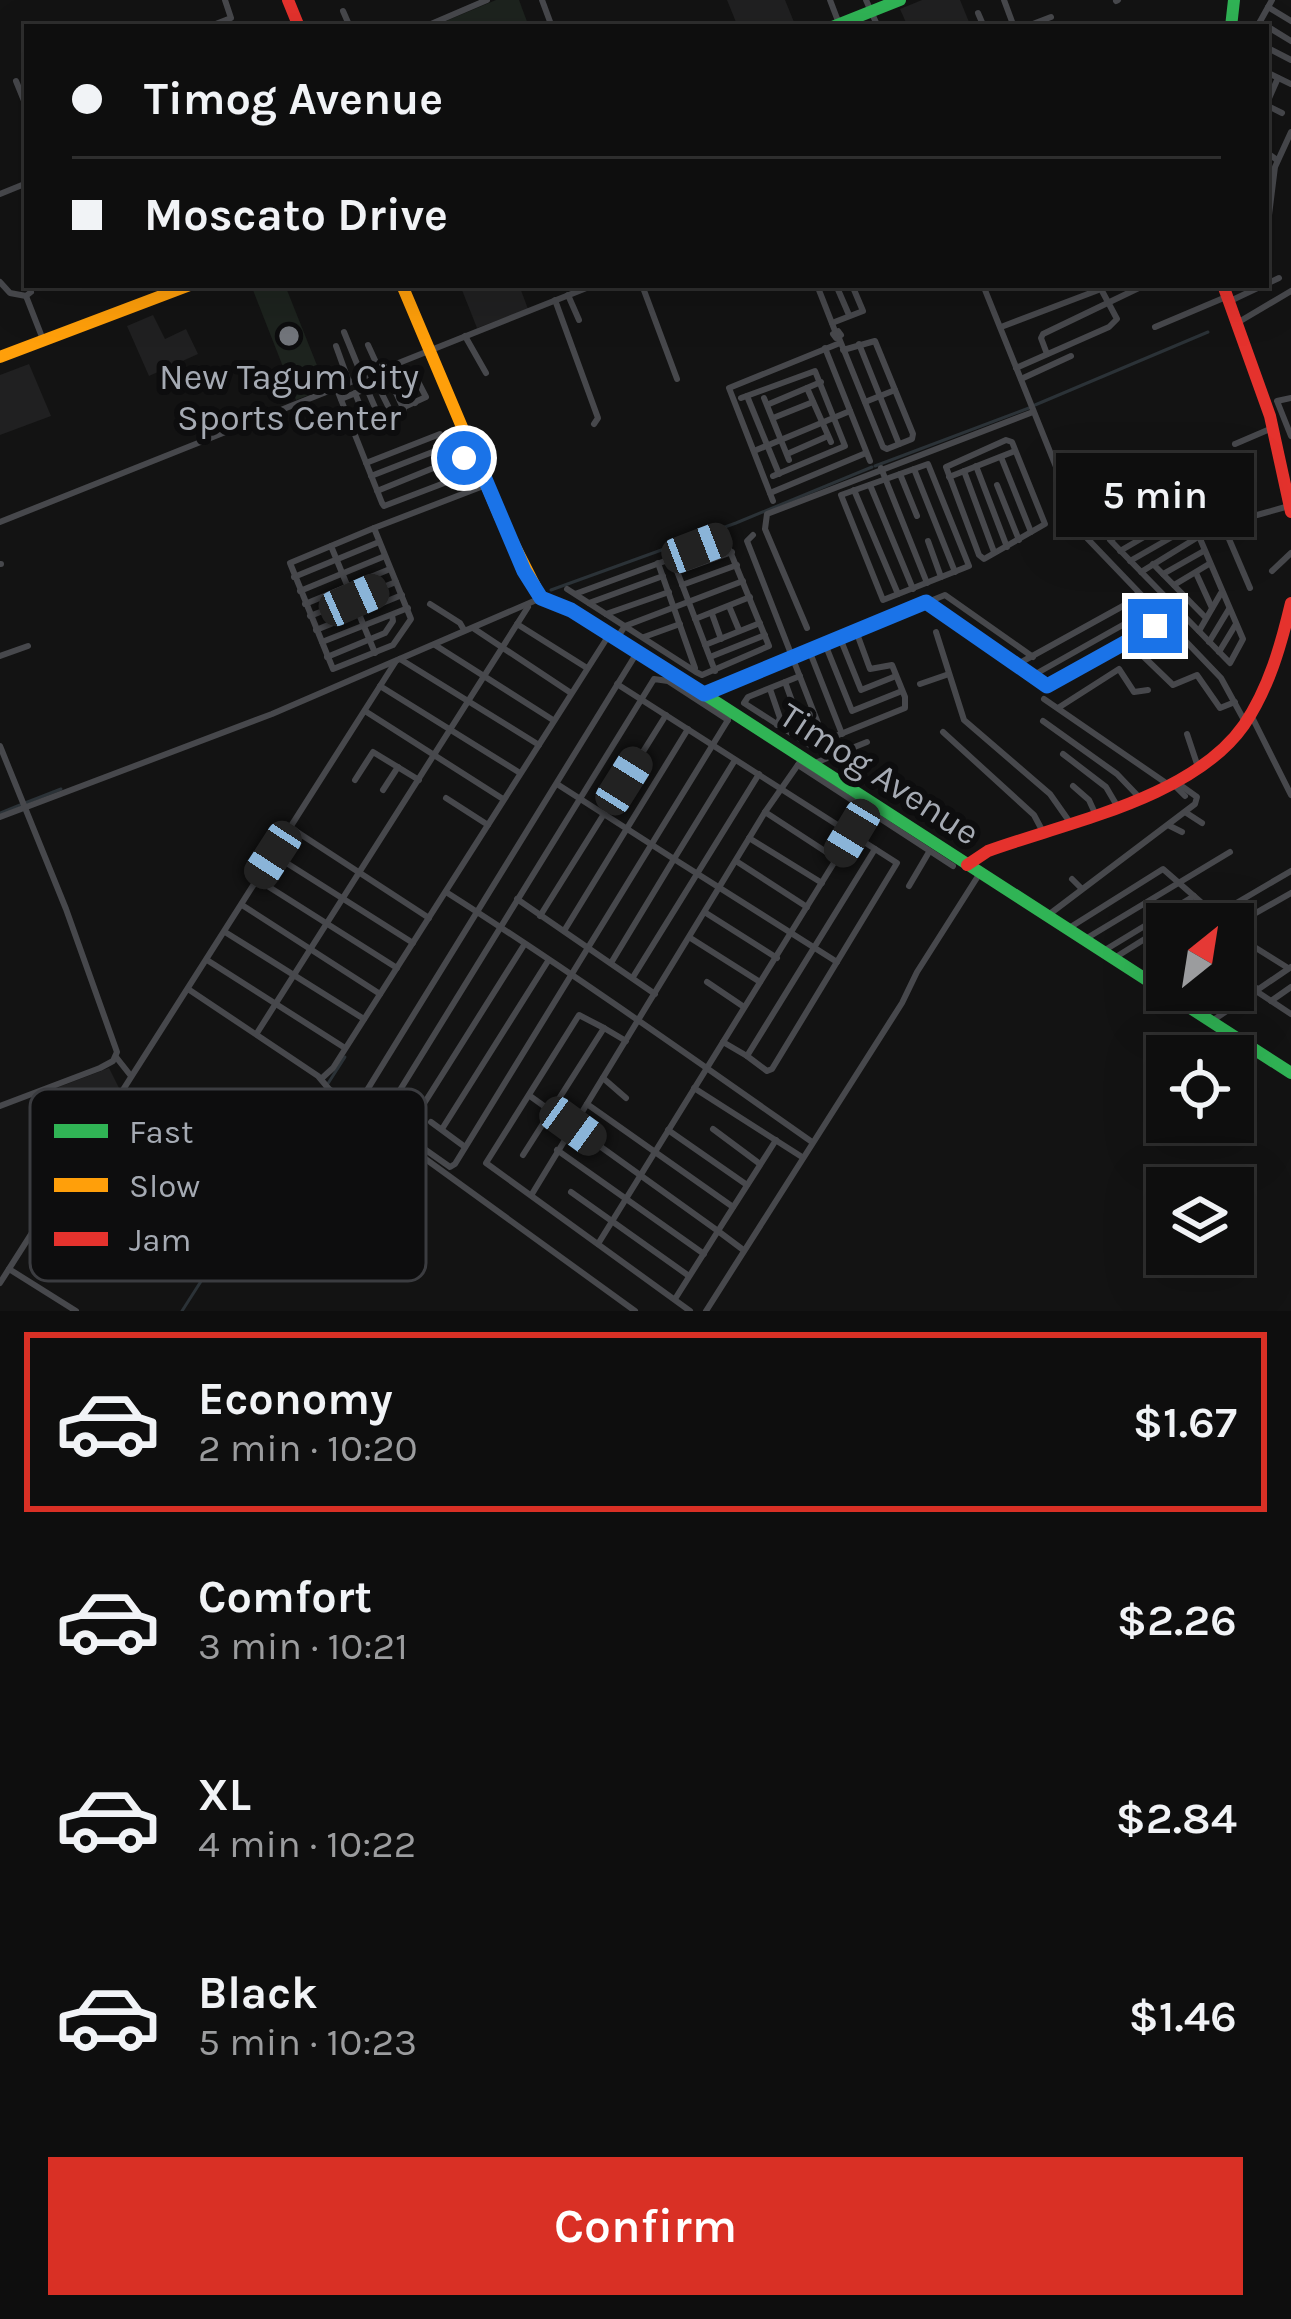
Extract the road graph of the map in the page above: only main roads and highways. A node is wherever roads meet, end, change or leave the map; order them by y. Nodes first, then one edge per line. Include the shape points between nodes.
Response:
1 (900, 0) edge
2 (869, 6) edge
3 (839, 24) edge
4 (172, 288) edge
5 (181, 288) edge
6 (403, 288) edge
7 (1225, 295) edge
8 (146, 300) junction
9 (0, 357) edge
10 (1279, 419) edge
11 (1290, 509) edge
12 (1291, 607) edge
13 (967, 868) junction
14 (1291, 1072) edge

1 - 2 main road
2 - 3 main road
4 - 8 main road
5 - 8 main road
6 - 13 main road, Timog Avenue via 535,601 640,645 731,716
7 - 10 main road
8 - 9 main road
10 - 11 main road
12 - 13 main road via 1277,661 1222,749 1171,781 981,854
13 - 14 main road, Timog Avenue

